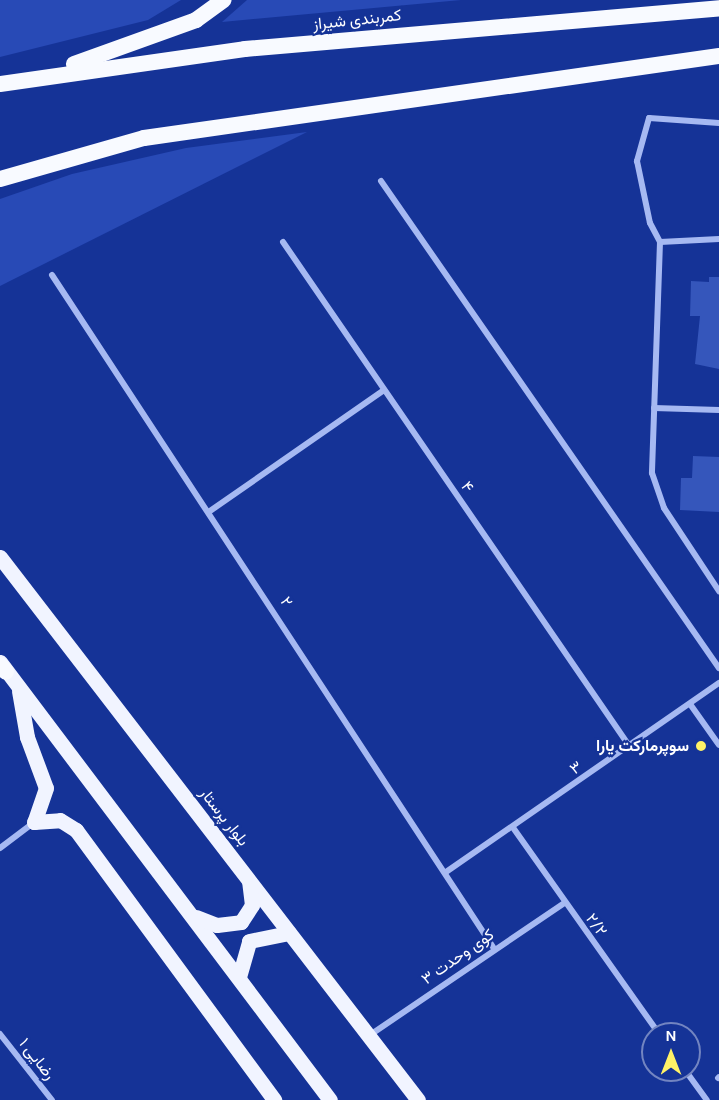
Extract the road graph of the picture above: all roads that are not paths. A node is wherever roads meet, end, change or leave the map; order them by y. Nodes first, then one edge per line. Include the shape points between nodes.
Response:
1 (224, 0) edge
2 (719, 8) edge
3 (719, 56) edge
4 (5, 82) edge
5 (719, 123) edge
6 (0, 179) edge
7 (381, 181) dead end
8 (719, 239) edge
9 (283, 242) dead end
10 (660, 242) junction
11 (52, 275) dead end
12 (384, 390) junction
13 (654, 408) junction
14 (719, 410) edge
15 (210, 511) junction
16 (0, 557) edge
17 (719, 591) edge
18 (2, 666) edge
19 (719, 668) edge
20 (719, 683) edge
21 (18, 688) junction
22 (690, 704) junction
23 (719, 745) edge
24 (630, 747) junction
25 (33, 822) junction
26 (514, 829) junction
27 (0, 848) edge
28 (446, 872) junction
29 (249, 880) junction
30 (564, 903) junction
31 (196, 917) junction
32 (289, 933) junction
33 (493, 947) junction
34 (239, 977) junction
35 (650, 1022) edge
36 (0, 1034) edge
37 (370, 1035) junction
38 (694, 1082) edge
39 (52, 1100) edge
40 (274, 1100) edge
41 (330, 1100) edge
42 (418, 1100) edge
43 (707, 1100) edge

1 - 4 highway via 196,20 121,51
2 - 4 highway, کمربندی شیراز via 245,49
3 - 6 highway via 144,138
5 - 10 street via 649,118 637,161 650,223
7 - 19 street
8 - 10 street
9 - 12 street, ۴
10 - 13 street
11 - 15 street, ۲
12 - 15 street
12 - 24 street, ۴
13 - 14 street
13 - 17 street via 652,473 664,508
15 - 28 street, ۲
16 - 29 main road, بلوار پرستار
18 - 21 main road
20 - 22 street, ۳
21 - 25 main road via 27,737 46,788
21 - 31 main road
22 - 23 street
22 - 24 street, ۳
24 - 26 street, ۳
25 - 27 street
25 - 40 main road via 60,820 76,830
26 - 28 street, ۳
26 - 30 street, ۲/۲
28 - 33 street, ۲
29 - 31 main road via 252,905 241,922 217,925
29 - 32 main road, بلوار پرستار
30 - 33 street, کوی وحدت ۳
30 - 35 street, ۲/۲
31 - 34 main road
32 - 34 main road via 249,941
32 - 37 main road, بلوار پرستار
33 - 37 street, کوی وحدت ۳
34 - 41 main road
36 - 39 street, رضایی ۱
37 - 42 main road, بلوار پرستار
38 - 43 street

